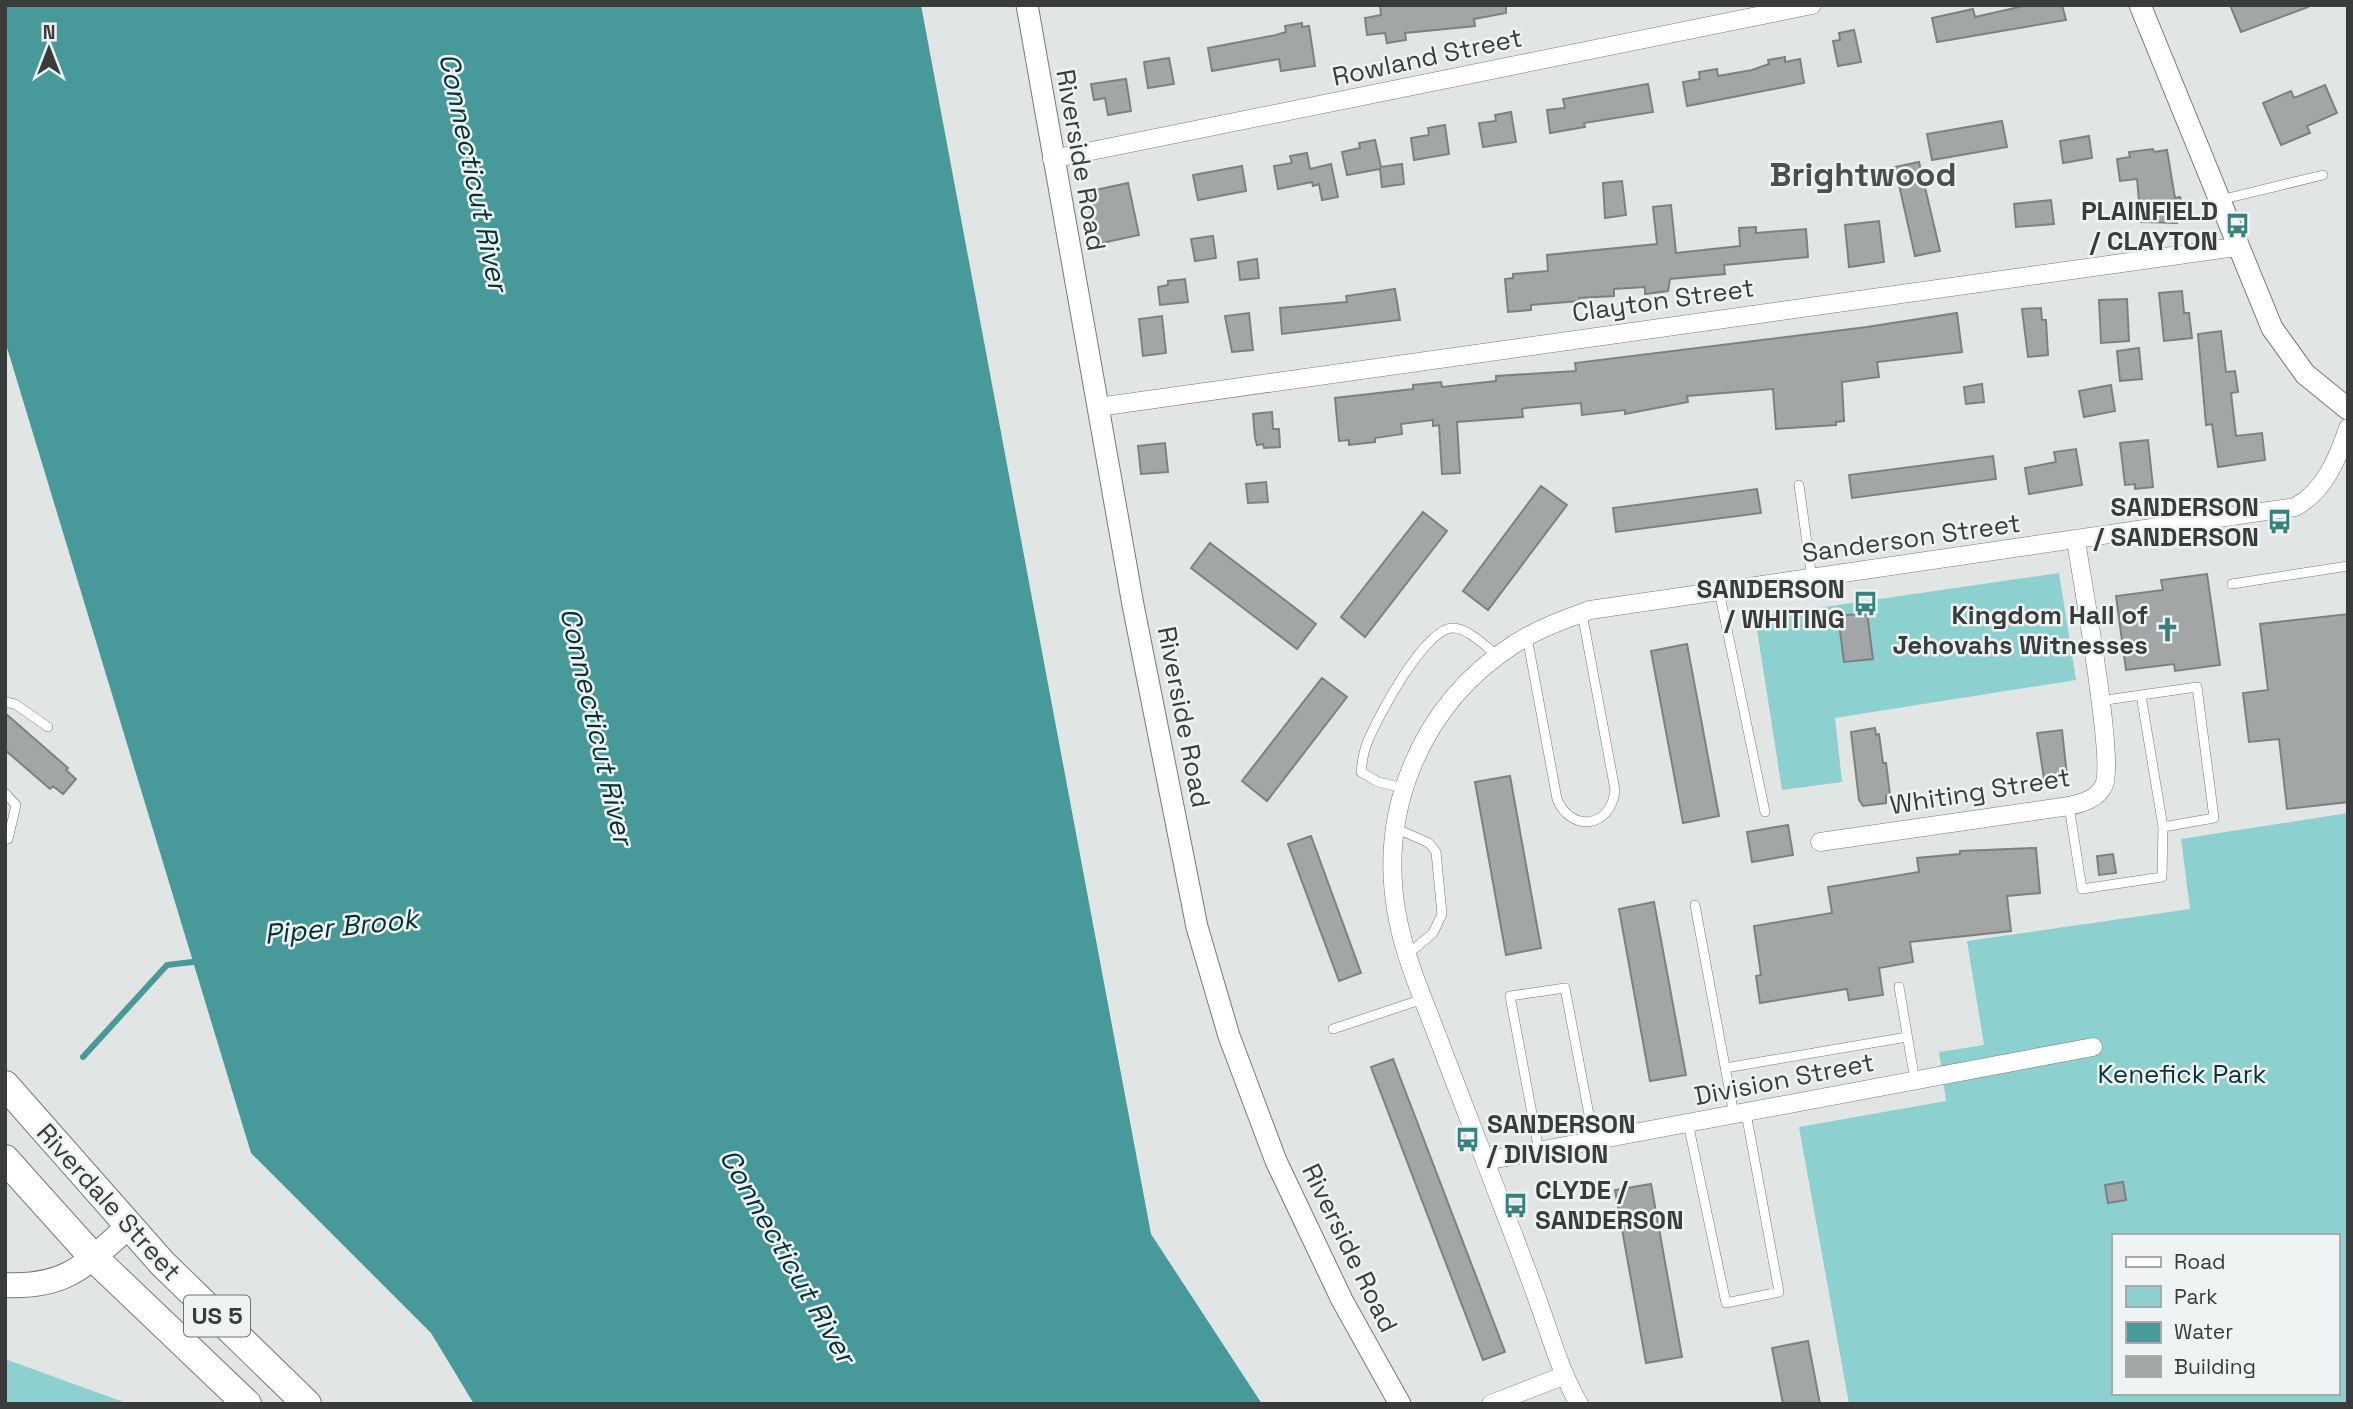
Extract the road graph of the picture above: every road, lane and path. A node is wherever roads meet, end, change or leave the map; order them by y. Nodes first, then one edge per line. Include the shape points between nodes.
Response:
1 (1027, 5) edge
2 (1812, 5) edge
3 (2140, 5) edge
4 (1052, 159) junction
5 (2323, 175) dead end
6 (2218, 200) junction
7 (2236, 247) junction
8 (1098, 407) junction
9 (2348, 409) edge
10 (2348, 428) edge
11 (1799, 485) dead end
12 (2076, 541) junction
13 (2348, 566) edge
14 (1812, 579) junction
15 (2232, 584) dead end
16 (1719, 591) junction
17 (1582, 613) junction
18 (1527, 637) junction
19 (1498, 656) junction
20 (2141, 695) junction
21 (2099, 701) junction
22 (5, 702) edge
23 (48, 727) dead end
24 (1403, 788) junction
25 (5, 793) edge
26 (2069, 806) junction
27 (1765, 812) dead end
28 (2163, 827) junction
29 (1395, 828) junction
30 (5, 840) edge
31 (1820, 842) dead end
32 (1695, 905) dead end
33 (1407, 955) junction
34 (1899, 987) dead end
35 (1423, 999) junction
36 (1333, 1029) dead end
37 (1907, 1037) junction
38 (2093, 1047) dead end
39 (1726, 1068) junction
40 (1915, 1081) junction
41 (5, 1085) edge
42 (1740, 1114) junction
43 (1688, 1124) junction
44 (1594, 1141) junction
45 (1539, 1151) junction
46 (5, 1159) edge
47 (1485, 1161) junction
48 (129, 1226) junction
49 (93, 1258) junction
50 (5, 1285) edge
51 (1563, 1376) junction
52 (247, 1404) edge
53 (307, 1404) edge
54 (1400, 1404) edge
55 (1491, 1404) edge
56 (1579, 1404) edge

1 - 4 street, Riverside Road
2 - 4 street, Rowland Street
3 - 6 street
4 - 8 street, Riverside Road
5 - 6 lane
6 - 7 street
7 - 8 street, Clayton Street
7 - 9 street via 2280,342 2319,388
8 - 54 street, Riverside Road via 1188,886 1212,982 1276,1161 1342,1300
10 - 12 street, Sanderson Street via 2325,478 2295,507
11 - 14 lane
12 - 14 street, Sanderson Street
12 - 21 street, Whiting Street
13 - 15 lane
14 - 16 street, Sanderson Street
16 - 17 street, Sanderson Street
16 - 27 lane
17 - 18 street, Sanderson Street
17 - 18 lane via 1615,790 1608,813 1600,819 1573,819 1562,812
18 - 19 street, Sanderson Street
19 - 24 street, Sanderson Street via 1440,715 1419,747
19 - 24 lane via 1464,631 1440,631 1397,682 1365,747 1361,772
20 - 21 lane
20 - 28 lane
20 - 28 lane via 2197,687 2214,818
21 - 26 street, Whiting Street via 2106,780 2094,797
22 - 23 lane
24 - 29 street, Sanderson Street
25 - 30 lane via 16,805
26 - 28 lane via 2082,889 2162,877
26 - 31 street, Whiting Street
29 - 33 street, Sanderson Street via 1395,900
29 - 33 lane via 1429,843 1436,852 1442,914 1433,933
32 - 39 lane
33 - 35 street, Sanderson Street
34 - 37 lane
35 - 36 lane
35 - 47 street, Sanderson Street
37 - 39 lane
37 - 40 lane
38 - 40 street, Division Street
39 - 42 lane
40 - 42 street, Division Street
41 - 48 main road, Riverdale Street / US 5
42 - 43 street, Division Street
42 - 43 lane via 1779,1292 1726,1303
43 - 44 street, Division Street
44 - 45 street, Division Street
44 - 45 lane via 1565,988 1510,996
45 - 47 street, Division Street
46 - 49 main road, Riverdale Street / US 5
47 - 51 street, Sanderson Street
48 - 49 main road
48 - 53 main road, Riverdale Street / US 5
49 - 50 main road via 72,1275
49 - 52 main road, Riverdale Street / US 5
51 - 55 street
51 - 56 street, Sanderson Street

